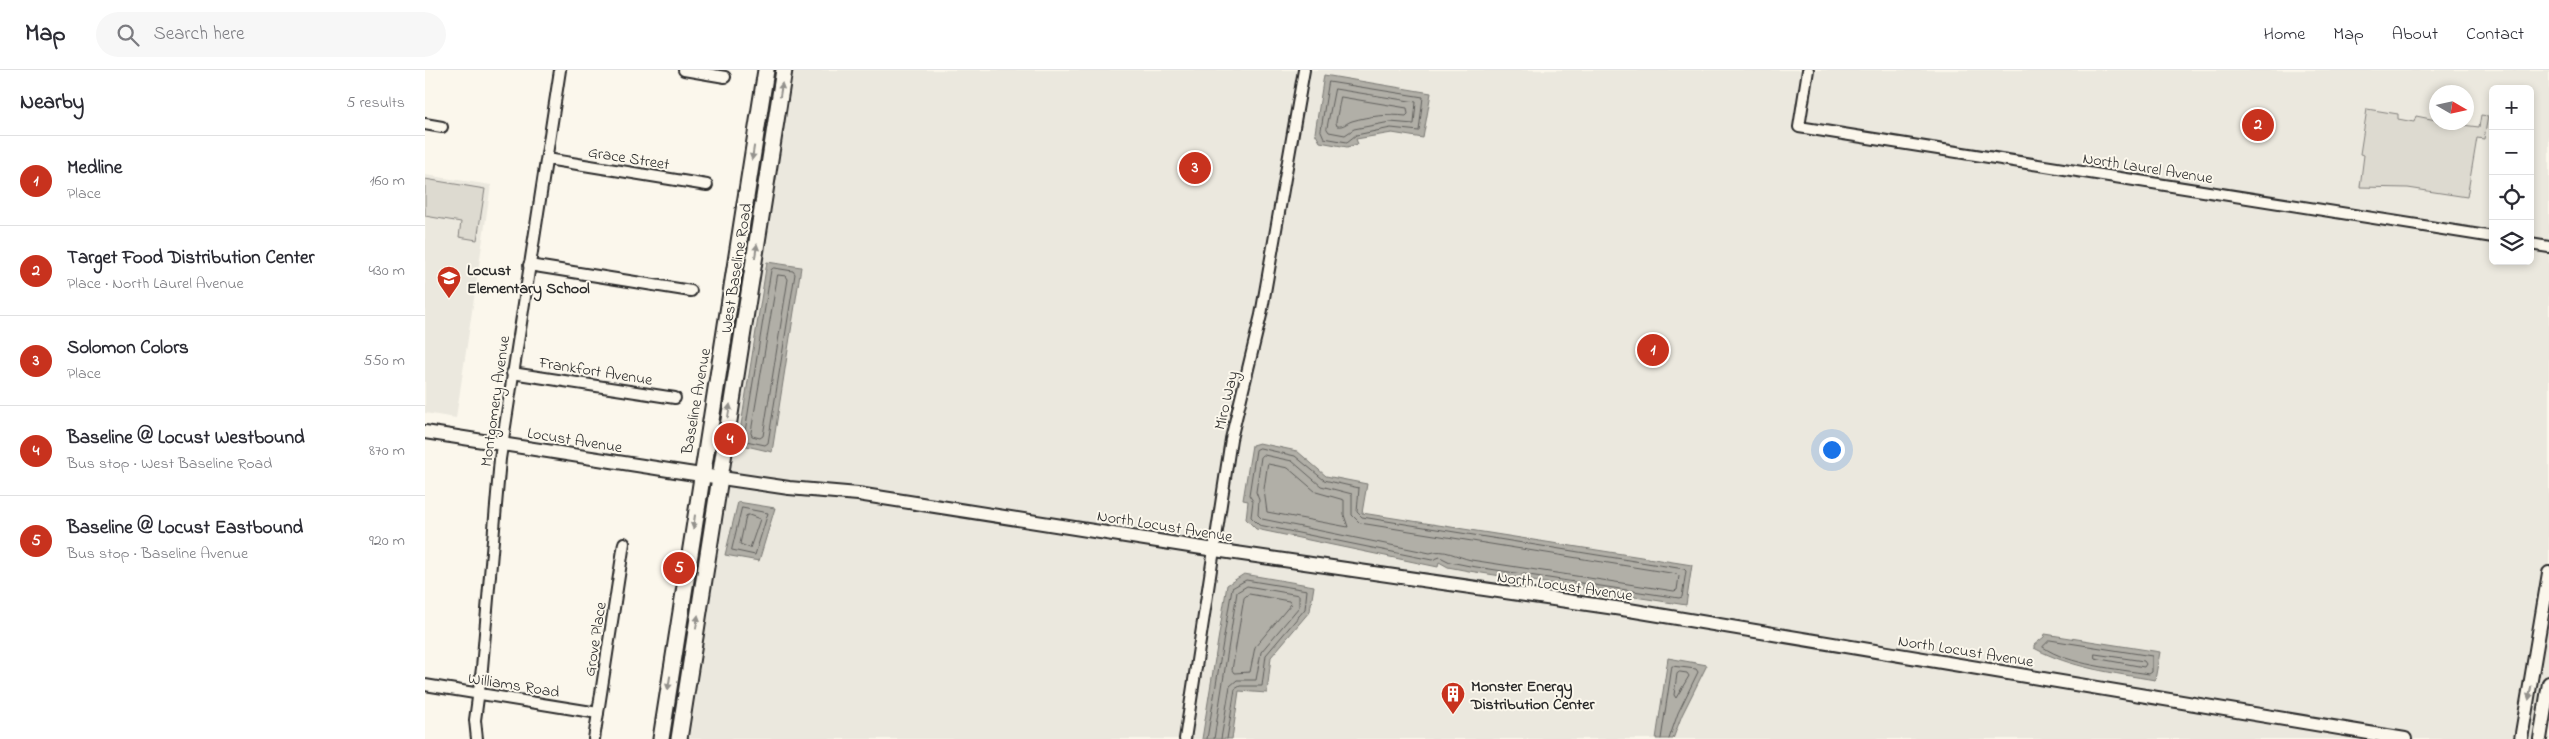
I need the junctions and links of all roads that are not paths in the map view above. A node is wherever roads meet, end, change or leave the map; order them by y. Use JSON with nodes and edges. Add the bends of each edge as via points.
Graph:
{"nodes":[{"id":1,"x":560,"y":70,"type":"edge"},
{"id":2,"x":684,"y":70,"type":"edge"},
{"id":3,"x":766,"y":70,"type":"edge"},
{"id":4,"x":784,"y":70,"type":"edge"},
{"id":5,"x":1304,"y":70,"type":"edge"},
{"id":6,"x":1808,"y":70,"type":"edge"},
{"id":7,"x":725,"y":77,"type":"dead end"},
{"id":8,"x":425,"y":124,"type":"edge"},
{"id":9,"x":442,"y":127,"type":"dead end"},
{"id":10,"x":547,"y":159,"type":"junction"},
{"id":11,"x":707,"y":185,"type":"dead end"},
{"id":12,"x":2489,"y":237,"type":"edge"},
{"id":13,"x":2534,"y":245,"type":"edge"},
{"id":14,"x":2549,"y":247,"type":"edge"},
{"id":15,"x":529,"y":265,"type":"junction"},
{"id":16,"x":691,"y":291,"type":"dead end"},
{"id":17,"x":512,"y":373,"type":"junction"},
{"id":18,"x":675,"y":398,"type":"dead end"},
{"id":19,"x":425,"y":432,"type":"edge"},
{"id":20,"x":503,"y":444,"type":"junction"},
{"id":21,"x":701,"y":474,"type":"junction"},
{"id":22,"x":719,"y":477,"type":"junction"},
{"id":23,"x":624,"y":542,"type":"dead end"},
{"id":24,"x":1215,"y":550,"type":"junction"},
{"id":25,"x":2549,"y":574,"type":"edge"},
{"id":26,"x":2549,"y":682,"type":"edge"},
{"id":27,"x":425,"y":686,"type":"edge"},
{"id":28,"x":478,"y":693,"type":"junction"},
{"id":29,"x":598,"y":713,"type":"junction"},
{"id":30,"x":477,"y":739,"type":"edge"},
{"id":31,"x":594,"y":739,"type":"edge"},
{"id":32,"x":661,"y":739,"type":"edge"},
{"id":33,"x":679,"y":739,"type":"edge"},
{"id":34,"x":1185,"y":739,"type":"edge"},
{"id":35,"x":2405,"y":739,"type":"edge"},
{"id":36,"x":2521,"y":739,"type":"edge"},
{"id":37,"x":2540,"y":739,"type":"edge"}],
"edges":[{"from":1,"to":10,"type":"street","name":"Montgomery Avenue"},
{"from":2,"to":7,"type":"street"},
{"from":3,"to":21,"type":"main road","name":"Baseline Avenue","one_way":true},
{"from":22,"to":4,"type":"main road","name":"West Baseline Road","one_way":true},
{"from":5,"to":24,"type":"street","name":"Miro Way","via":[[1261,315],[1231,439]]},
{"from":6,"to":12,"type":"street","name":"North Laurel Avenue","via":[[1799,127]]},
{"from":8,"to":9,"type":"street"},
{"from":10,"to":11,"type":"street","name":"Grace Street"},
{"from":10,"to":15,"type":"street","name":"Montgomery Avenue"},
{"from":13,"to":14,"type":"street"},
{"from":15,"to":16,"type":"street"},
{"from":15,"to":17,"type":"street","name":"Montgomery Avenue"},
{"from":17,"to":18,"type":"street","name":"Frankfort Avenue"},
{"from":17,"to":20,"type":"street","name":"Montgomery Avenue"},
{"from":19,"to":20,"type":"street","name":"Locust Avenue"},
{"from":20,"to":21,"type":"street","name":"Locust Avenue"},
{"from":20,"to":28,"type":"street","name":"Montgomery Avenue"},
{"from":21,"to":22,"type":"street","name":"Locust Avenue"},
{"from":21,"to":32,"type":"main road","name":"Baseline Avenue","one_way":true},
{"from":22,"to":24,"type":"street","name":"North Locust Avenue","via":[[893,499]]},
{"from":33,"to":22,"type":"main road","name":"West Baseline Road","one_way":true},
{"from":23,"to":29,"type":"street","name":"Grove Place"},
{"from":24,"to":34,"type":"street","name":"Miro Way"},
{"from":24,"to":35,"type":"street","name":"North Locust Avenue","via":[[1629,610]]},
{"from":25,"to":36,"type":"street","one_way":true},
{"from":26,"to":37,"type":"street"},
{"from":27,"to":28,"type":"street","name":"Williams Road"},
{"from":28,"to":29,"type":"street","name":"Williams Road"},
{"from":28,"to":30,"type":"street","name":"Montgomery Avenue"},
{"from":29,"to":31,"type":"street","name":"Grove Place"}]}
